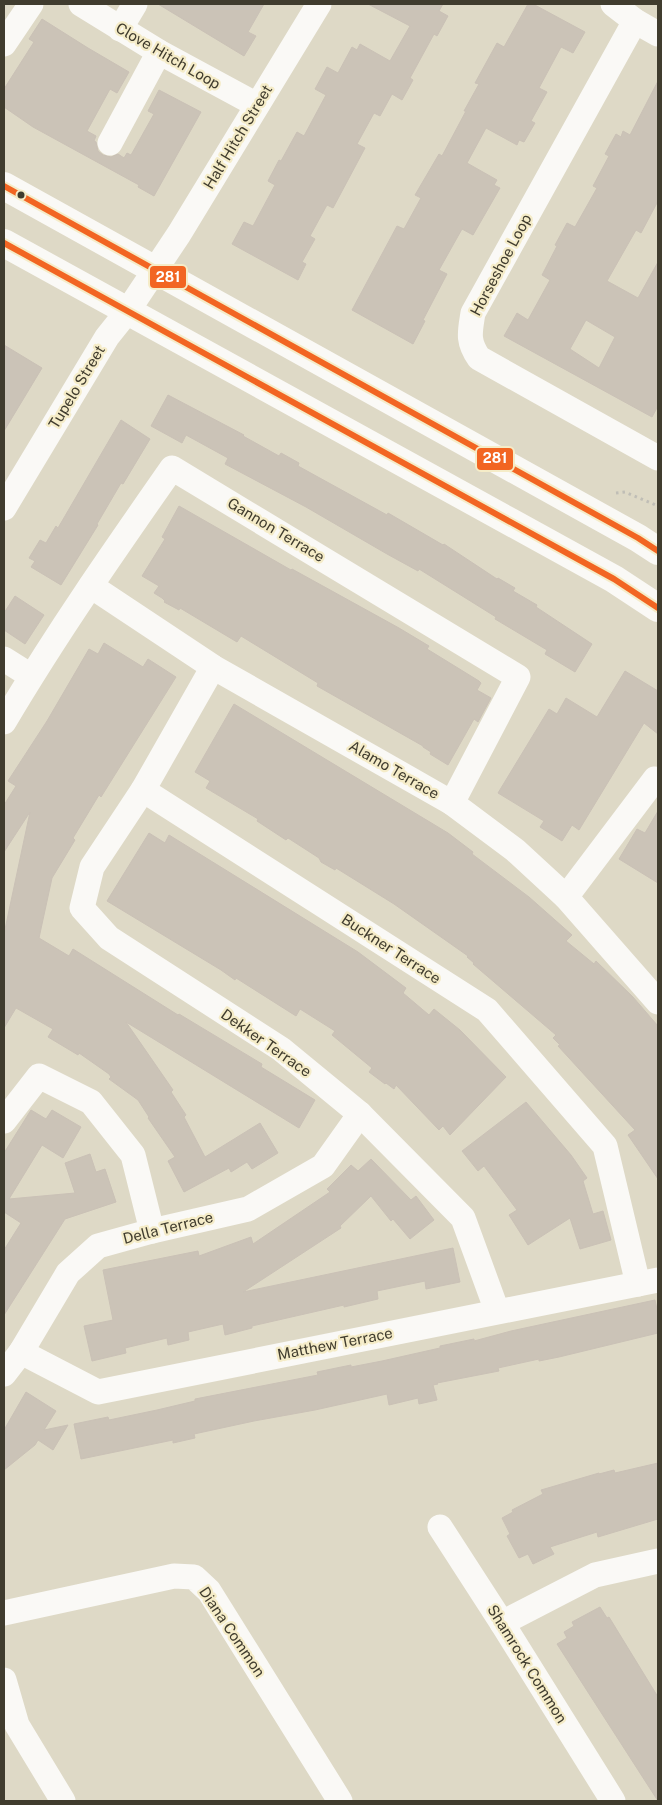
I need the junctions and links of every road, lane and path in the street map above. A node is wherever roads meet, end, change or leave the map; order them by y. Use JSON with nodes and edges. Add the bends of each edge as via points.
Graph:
{"nodes":[{"id":1,"x":31,"y":4,"type":"edge"},
{"id":2,"x":81,"y":4,"type":"edge"},
{"id":3,"x":135,"y":4,"type":"edge"},
{"id":4,"x":319,"y":4,"type":"edge"},
{"id":5,"x":614,"y":4,"type":"edge"},
{"id":6,"x":635,"y":21,"type":"junction"},
{"id":7,"x":120,"y":29,"type":"junction"},
{"id":8,"x":658,"y":34,"type":"edge"},
{"id":9,"x":4,"y":44,"type":"edge"},
{"id":10,"x":159,"y":52,"type":"junction"},
{"id":11,"x":257,"y":106,"type":"junction"},
{"id":12,"x":110,"y":143,"type":"dead end"},
{"id":13,"x":4,"y":186,"type":"edge"},
{"id":14,"x":4,"y":243,"type":"edge"},
{"id":15,"x":155,"y":270,"type":"junction"},
{"id":16,"x":127,"y":312,"type":"junction"},
{"id":17,"x":658,"y":458,"type":"edge"},
{"id":18,"x":616,"y":493,"type":"dead end"},
{"id":19,"x":658,"y":506,"type":"edge"},
{"id":20,"x":4,"y":508,"type":"edge"},
{"id":21,"x":658,"y":551,"type":"edge"},
{"id":22,"x":90,"y":586,"type":"junction"},
{"id":23,"x":658,"y":608,"type":"edge"},
{"id":24,"x":4,"y":659,"type":"edge"},
{"id":25,"x":213,"y":667,"type":"junction"},
{"id":26,"x":31,"y":676,"type":"junction"},
{"id":27,"x":4,"y":722,"type":"edge"},
{"id":28,"x":658,"y":782,"type":"edge"},
{"id":29,"x":143,"y":790,"type":"junction"},
{"id":30,"x":452,"y":803,"type":"junction"},
{"id":31,"x":566,"y":897,"type":"junction"},
{"id":32,"x":658,"y":1002,"type":"edge"},
{"id":33,"x":360,"y":1114,"type":"junction"},
{"id":34,"x":4,"y":1121,"type":"edge"},
{"id":35,"x":152,"y":1231,"type":"junction"},
{"id":36,"x":648,"y":1282,"type":"edge"},
{"id":37,"x":497,"y":1311,"type":"junction"},
{"id":38,"x":21,"y":1352,"type":"junction"},
{"id":39,"x":4,"y":1374,"type":"edge"},
{"id":40,"x":440,"y":1527,"type":"dead end"},
{"id":41,"x":658,"y":1561,"type":"edge"},
{"id":42,"x":4,"y":1612,"type":"edge"},
{"id":43,"x":502,"y":1623,"type":"junction"},
{"id":44,"x":4,"y":1680,"type":"edge"},
{"id":45,"x":63,"y":1801,"type":"edge"},
{"id":46,"x":340,"y":1801,"type":"edge"},
{"id":47,"x":613,"y":1801,"type":"edge"}],
"edges":[{"from":1,"to":9,"type":"street"},
{"from":2,"to":7,"type":"street","name":"Clove Hitch Loop"},
{"from":3,"to":7,"type":"street"},
{"from":4,"to":11,"type":"street","name":"Half Hitch Street"},
{"from":5,"to":6,"type":"street"},
{"from":6,"to":8,"type":"street"},
{"from":6,"to":17,"type":"street","name":"Horseshoe Loop","via":[[473,313],[470,331],[472,348],[479,358]]},
{"from":7,"to":10,"type":"street","name":"Clove Hitch Loop"},
{"from":10,"to":11,"type":"street","name":"Clove Hitch Loop"},
{"from":10,"to":12,"type":"street"},
{"from":11,"to":15,"type":"street","name":"Half Hitch Street"},
{"from":13,"to":15,"type":"main road"},
{"from":14,"to":16,"type":"main road"},
{"from":15,"to":16,"type":"street","name":"Tupelo Street"},
{"from":15,"to":21,"type":"main road"},
{"from":16,"to":20,"type":"street","name":"Tupelo Street","via":[[107,337]]},
{"from":16,"to":23,"type":"main road","via":[[614,579]]},
{"from":18,"to":19,"type":"path","via":[[625,492]]},
{"from":22,"to":25,"type":"street","name":"Alamo Terrace"},
{"from":22,"to":26,"type":"street","name":"Gannon Terrace"},
{"from":22,"to":30,"type":"street","name":"Gannon Terrace","via":[[172,468],[518,677]]},
{"from":24,"to":26,"type":"street"},
{"from":25,"to":29,"type":"street"},
{"from":25,"to":30,"type":"street","name":"Alamo Terrace"},
{"from":26,"to":27,"type":"street","name":"Gannon Terrace"},
{"from":28,"to":31,"type":"street","via":[[655,779]]},
{"from":29,"to":33,"type":"street","name":"Dekker Terrace","via":[[92,867],[82,908],[109,938],[280,1049]]},
{"from":29,"to":36,"type":"street","name":"Buckner Terrace","via":[[487,1010],[605,1146]]},
{"from":30,"to":31,"type":"street","name":"Alamo Terrace","via":[[514,850]]},
{"from":31,"to":32,"type":"street","name":"Alamo Terrace"},
{"from":33,"to":35,"type":"street","name":"Della Terrace","via":[[323,1166],[248,1209]]},
{"from":33,"to":37,"type":"street","name":"Dekker Terrace","via":[[464,1218]]},
{"from":34,"to":35,"type":"street","via":[[39,1076],[91,1102],[133,1156]]},
{"from":35,"to":38,"type":"street","name":"Della Terrace","via":[[98,1246],[68,1273]]},
{"from":36,"to":37,"type":"street","name":"Matthew Terrace"},
{"from":37,"to":38,"type":"street","name":"Matthew Terrace","via":[[98,1392]]},
{"from":38,"to":39,"type":"street","name":"Della Terrace"},
{"from":40,"to":43,"type":"street","name":"Shamrock Common"},
{"from":41,"to":43,"type":"street","via":[[595,1575]]},
{"from":42,"to":46,"type":"street","name":"Diana Common","via":[[174,1576],[194,1577],[209,1591]]},
{"from":43,"to":47,"type":"street","name":"Shamrock Common"},
{"from":44,"to":45,"type":"street","via":[[17,1725]]}]}
